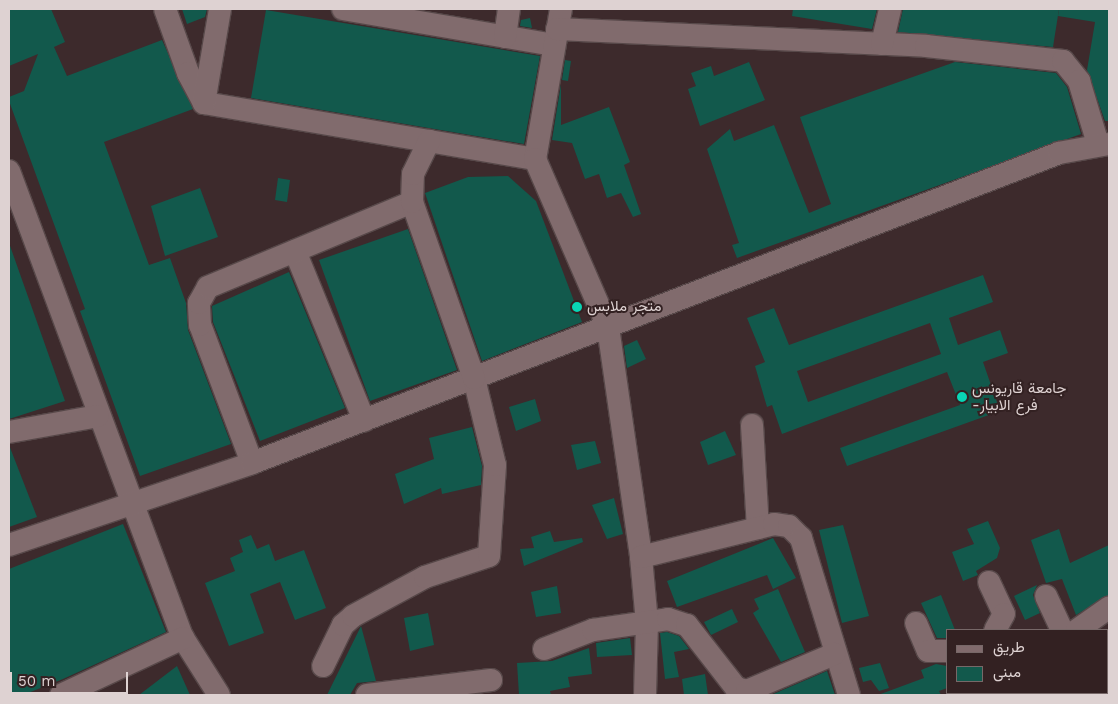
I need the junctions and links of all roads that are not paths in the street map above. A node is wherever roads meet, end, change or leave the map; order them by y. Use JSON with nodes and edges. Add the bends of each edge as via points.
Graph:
{"nodes":[{"id":1,"x":165,"y":9,"type":"edge"},
{"id":2,"x":220,"y":9,"type":"edge"},
{"id":3,"x":343,"y":9,"type":"edge"},
{"id":4,"x":509,"y":9,"type":"edge"},
{"id":5,"x":890,"y":9,"type":"edge"},
{"id":6,"x":558,"y":28,"type":"edge"},
{"id":7,"x":505,"y":37,"type":"junction"},
{"id":8,"x":176,"y":39,"type":"junction"},
{"id":9,"x":214,"y":42,"type":"junction"},
{"id":10,"x":882,"y":44,"type":"junction"},
{"id":11,"x":204,"y":103,"type":"junction"},
{"id":12,"x":429,"y":141,"type":"junction"},
{"id":13,"x":1103,"y":144,"type":"edge"},
{"id":14,"x":535,"y":159,"type":"junction"},
{"id":15,"x":9,"y":171,"type":"edge"},
{"id":16,"x":412,"y":202,"type":"junction"},
{"id":17,"x":295,"y":251,"type":"junction"},
{"id":18,"x":608,"y":327,"type":"junction"},
{"id":19,"x":474,"y":378,"type":"junction"},
{"id":20,"x":98,"y":416,"type":"junction"},
{"id":21,"x":364,"y":420,"type":"junction"},
{"id":22,"x":752,"y":425,"type":"dead end"},
{"id":23,"x":9,"y":432,"type":"edge"},
{"id":24,"x":252,"y":463,"type":"junction"},
{"id":25,"x":130,"y":503,"type":"junction"},
{"id":26,"x":758,"y":528,"type":"junction"},
{"id":27,"x":9,"y":545,"type":"edge"},
{"id":28,"x":641,"y":557,"type":"junction"},
{"id":29,"x":989,"y":582,"type":"dead end"},
{"id":30,"x":1046,"y":596,"type":"dead end"},
{"id":31,"x":1109,"y":608,"type":"edge"},
{"id":32,"x":647,"y":623,"type":"junction"},
{"id":33,"x":916,"y":623,"type":"dead end"},
{"id":34,"x":995,"y":629,"type":"edge"},
{"id":35,"x":1062,"y":629,"type":"edge"},
{"id":36,"x":1078,"y":629,"type":"edge"},
{"id":37,"x":184,"y":638,"type":"junction"},
{"id":38,"x":544,"y":650,"type":"dead end"},
{"id":39,"x":946,"y":651,"type":"edge"},
{"id":40,"x":834,"y":654,"type":"junction"},
{"id":41,"x":322,"y":666,"type":"dead end"},
{"id":42,"x":491,"y":680,"type":"dead end"},
{"id":43,"x":104,"y":687,"type":"edge"},
{"id":44,"x":62,"y":695,"type":"edge"},
{"id":45,"x":219,"y":695,"type":"edge"},
{"id":46,"x":367,"y":695,"type":"edge"},
{"id":47,"x":645,"y":695,"type":"edge"},
{"id":48,"x":849,"y":695,"type":"edge"}],
"edges":[{"from":1,"to":8,"type":"street"},
{"from":2,"to":9,"type":"street"},
{"from":3,"to":7,"type":"street"},
{"from":4,"to":7,"type":"street"},
{"from":5,"to":10,"type":"street"},
{"from":6,"to":7,"type":"street"},
{"from":6,"to":10,"type":"street"},
{"from":6,"to":14,"type":"street"},
{"from":8,"to":9,"type":"street"},
{"from":8,"to":11,"type":"street"},
{"from":9,"to":11,"type":"street"},
{"from":10,"to":13,"type":"street","via":[[1063,61],[1079,81]]},
{"from":11,"to":12,"type":"street"},
{"from":12,"to":14,"type":"street"},
{"from":12,"to":16,"type":"street","via":[[413,174]]},
{"from":13,"to":18,"type":"street","via":[[1059,153]]},
{"from":14,"to":18,"type":"street"},
{"from":15,"to":20,"type":"street"},
{"from":16,"to":17,"type":"street"},
{"from":16,"to":19,"type":"street"},
{"from":17,"to":21,"type":"street"},
{"from":17,"to":24,"type":"street","via":[[208,288],[199,303],[200,325]]},
{"from":18,"to":19,"type":"street"},
{"from":18,"to":28,"type":"street"},
{"from":19,"to":21,"type":"street"},
{"from":19,"to":41,"type":"street","via":[[495,472],[489,556],[426,577],[353,616],[343,625]]},
{"from":20,"to":23,"type":"street"},
{"from":20,"to":25,"type":"street"},
{"from":21,"to":24,"type":"street"},
{"from":22,"to":26,"type":"street"},
{"from":24,"to":25,"type":"street"},
{"from":25,"to":27,"type":"street"},
{"from":25,"to":37,"type":"street"},
{"from":26,"to":28,"type":"street"},
{"from":26,"to":40,"type":"street","via":[[789,526],[801,538]]},
{"from":28,"to":32,"type":"street"},
{"from":29,"to":34,"type":"street","via":[[1004,614]]},
{"from":30,"to":35,"type":"street"},
{"from":31,"to":36,"type":"street"},
{"from":32,"to":38,"type":"street","via":[[593,630]]},
{"from":32,"to":40,"type":"street","via":[[668,619],[687,625],[736,688],[747,691]]},
{"from":32,"to":47,"type":"street"},
{"from":33,"to":39,"type":"street","via":[[928,652]]},
{"from":37,"to":43,"type":"street"},
{"from":37,"to":45,"type":"street"},
{"from":40,"to":48,"type":"street"},
{"from":42,"to":46,"type":"street"},
{"from":43,"to":44,"type":"street"}]}
